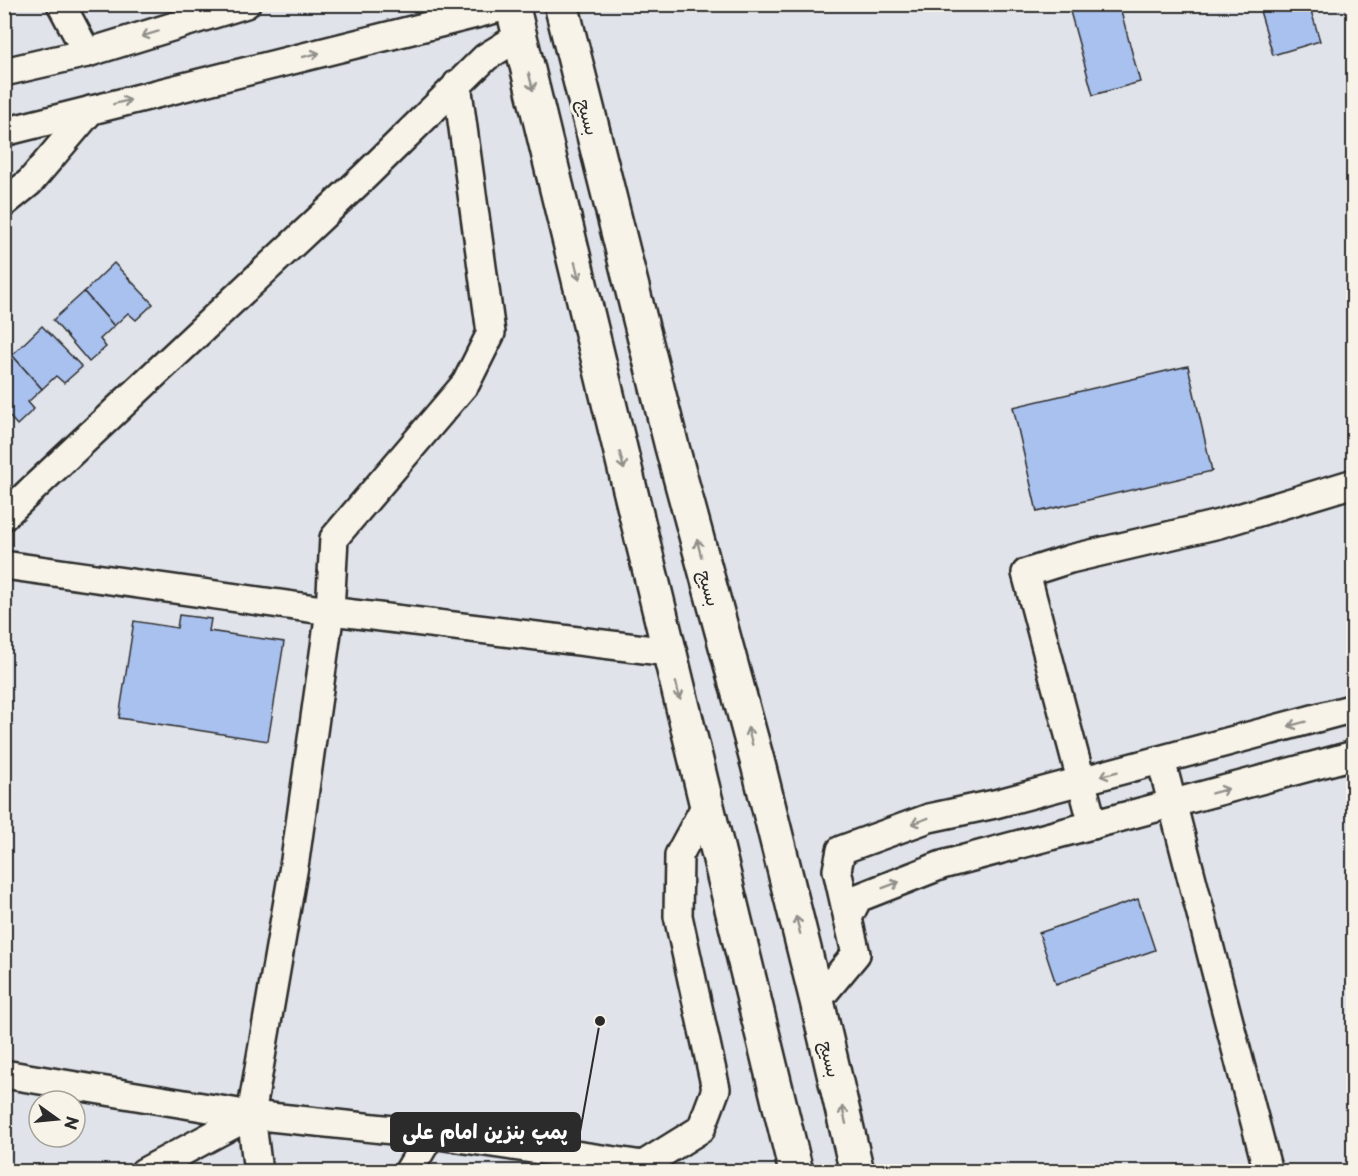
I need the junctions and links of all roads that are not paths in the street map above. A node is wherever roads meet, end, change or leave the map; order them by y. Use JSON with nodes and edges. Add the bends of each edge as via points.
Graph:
{"nodes":[{"id":1,"x":61,"y":4,"type":"edge"},
{"id":2,"x":246,"y":4,"type":"edge"},
{"id":3,"x":561,"y":4,"type":"edge"},
{"id":4,"x":188,"y":13,"type":"edge"},
{"id":5,"x":515,"y":15,"type":"edge"},
{"id":6,"x":87,"y":53,"type":"junction"},
{"id":7,"x":4,"y":72,"type":"edge"},
{"id":8,"x":457,"y":84,"type":"junction"},
{"id":9,"x":91,"y":110,"type":"junction"},
{"id":10,"x":4,"y":132,"type":"edge"},
{"id":11,"x":4,"y":203,"type":"edge"},
{"id":12,"x":1353,"y":483,"type":"edge"},
{"id":13,"x":4,"y":516,"type":"edge"},
{"id":14,"x":4,"y":565,"type":"edge"},
{"id":15,"x":330,"y":611,"type":"junction"},
{"id":16,"x":669,"y":652,"type":"junction"},
{"id":17,"x":1353,"y":708,"type":"edge"},
{"id":18,"x":1353,"y":754,"type":"edge"},
{"id":19,"x":1161,"y":760,"type":"junction"},
{"id":20,"x":1081,"y":781,"type":"junction"},
{"id":21,"x":1172,"y":804,"type":"junction"},
{"id":22,"x":706,"y":805,"type":"junction"},
{"id":23,"x":1093,"y":825,"type":"junction"},
{"id":24,"x":848,"y":918,"type":"junction"},
{"id":25,"x":817,"y":1000,"type":"junction"},
{"id":26,"x":4,"y":1074,"type":"edge"},
{"id":27,"x":251,"y":1115,"type":"junction"},
{"id":28,"x":431,"y":1134,"type":"junction"},
{"id":29,"x":651,"y":1168,"type":"edge"},
{"id":30,"x":144,"y":1172,"type":"edge"},
{"id":31,"x":258,"y":1172,"type":"edge"},
{"id":32,"x":408,"y":1172,"type":"edge"},
{"id":33,"x":796,"y":1172,"type":"edge"},
{"id":34,"x":857,"y":1172,"type":"edge"},
{"id":35,"x":1268,"y":1172,"type":"edge"}],
"edges":[{"from":1,"to":6,"type":"street"},
{"from":2,"to":4,"type":"street"},
{"from":25,"to":3,"type":"main road","name":"بسیج","one_way":true},
{"from":4,"to":6,"type":"street","one_way":true},
{"from":5,"to":8,"type":"street","via":[[486,57]]},
{"from":9,"to":5,"type":"street","one_way":true},
{"from":5,"to":16,"type":"main road","one_way":true},
{"from":6,"to":7,"type":"street"},
{"from":8,"to":13,"type":"street","via":[[365,176]]},
{"from":8,"to":15,"type":"street","via":[[491,333],[466,383],[334,538]]},
{"from":9,"to":10,"type":"street"},
{"from":9,"to":11,"type":"street","via":[[30,182]]},
{"from":12,"to":20,"type":"street","via":[[1218,524],[1026,573]]},
{"from":14,"to":15,"type":"street"},
{"from":15,"to":16,"type":"street"},
{"from":15,"to":27,"type":"street","via":[[295,860]]},
{"from":16,"to":22,"type":"main road","one_way":true},
{"from":17,"to":19,"type":"street","one_way":true},
{"from":21,"to":18,"type":"street","one_way":true},
{"from":19,"to":20,"type":"street","one_way":true},
{"from":19,"to":21,"type":"street"},
{"from":20,"to":23,"type":"street"},
{"from":20,"to":24,"type":"street","one_way":true,"via":[[929,818],[841,850],[837,870]]},
{"from":21,"to":23,"type":"street"},
{"from":21,"to":35,"type":"street"},
{"from":22,"to":29,"type":"street","via":[[680,855],[678,916],[716,1089],[701,1129]]},
{"from":22,"to":33,"type":"main road"},
{"from":24,"to":23,"type":"street","one_way":true,"via":[[858,898],[932,869]]},
{"from":24,"to":25,"type":"street","via":[[856,954]]},
{"from":34,"to":25,"type":"main road","name":"بسیج","one_way":true},
{"from":26,"to":27,"type":"street"},
{"from":27,"to":28,"type":"street"},
{"from":27,"to":30,"type":"street"},
{"from":27,"to":31,"type":"street"},
{"from":28,"to":29,"type":"street"},
{"from":28,"to":32,"type":"street"}]}
